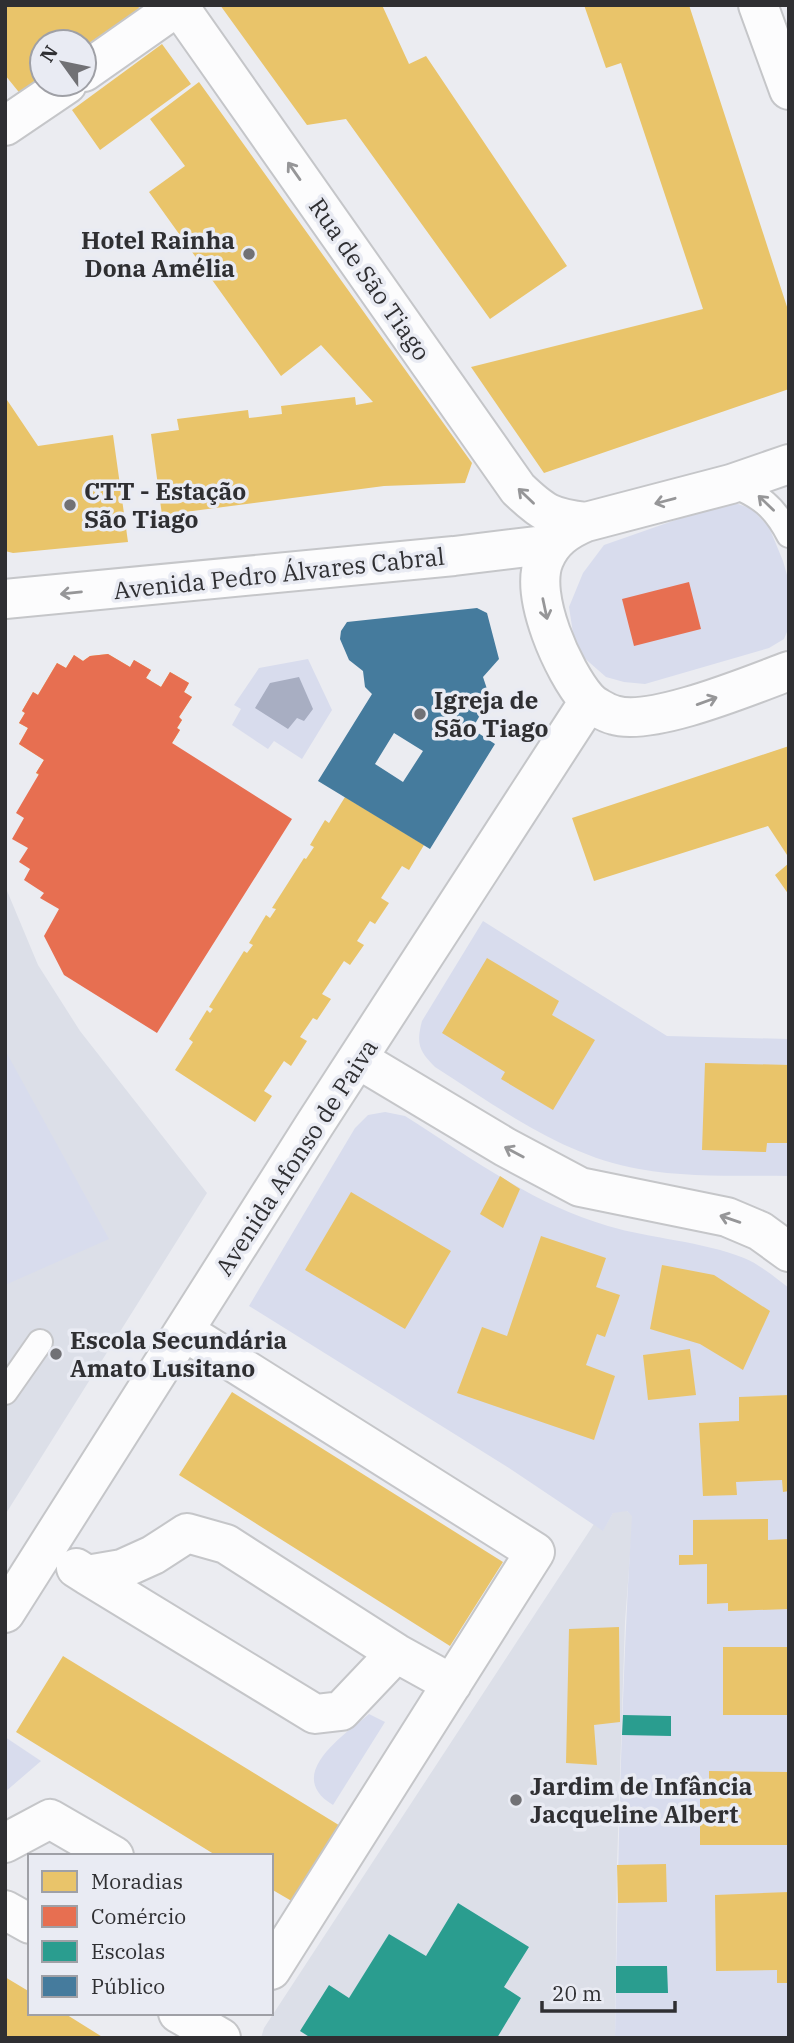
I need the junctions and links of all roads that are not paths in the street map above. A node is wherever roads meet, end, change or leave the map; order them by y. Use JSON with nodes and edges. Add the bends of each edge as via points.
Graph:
{"nodes":[{"id":1,"x":758,"y":5,"type":"edge"},
{"id":2,"x":178,"y":6,"type":"edge"},
{"id":3,"x":98,"y":62,"type":"edge"},
{"id":4,"x":789,"y":90,"type":"edge"},
{"id":5,"x":46,"y":98,"type":"edge"},
{"id":6,"x":5,"y":126,"type":"edge"},
{"id":7,"x":789,"y":464,"type":"edge"},
{"id":8,"x":731,"y":484,"type":"junction"},
{"id":9,"x":586,"y":522,"type":"junction"},
{"id":10,"x":789,"y":535,"type":"edge"},
{"id":11,"x":553,"y":544,"type":"junction"},
{"id":12,"x":5,"y":599,"type":"edge"},
{"id":13,"x":789,"y":671,"type":"edge"},
{"id":14,"x":589,"y":701,"type":"junction"},
{"id":15,"x":358,"y":1059,"type":"junction"},
{"id":16,"x":789,"y":1251,"type":"edge"},
{"id":17,"x":184,"y":1331,"type":"junction"},
{"id":18,"x":40,"y":1342,"type":"dead end"},
{"id":19,"x":5,"y":1392,"type":"edge"},
{"id":20,"x":47,"y":1548,"type":"junction"},
{"id":21,"x":87,"y":1575,"type":"junction"},
{"id":22,"x":5,"y":1613,"type":"edge"},
{"id":23,"x":396,"y":1653,"type":"junction"},
{"id":24,"x":452,"y":1685,"type":"junction"},
{"id":25,"x":5,"y":1843,"type":"edge"},
{"id":26,"x":111,"y":1854,"type":"edge"},
{"id":27,"x":5,"y":1910,"type":"edge"},
{"id":28,"x":28,"y":1923,"type":"edge"},
{"id":29,"x":273,"y":1967,"type":"edge"},
{"id":30,"x":181,"y":2015,"type":"edge"},
{"id":31,"x":243,"y":2015,"type":"edge"},
{"id":32,"x":221,"y":2038,"type":"edge"},
{"id":33,"x":228,"y":2038,"type":"edge"}],
"edges":[{"from":1,"to":4,"type":"street"},
{"from":2,"to":3,"type":"street"},
{"from":9,"to":2,"type":"street","name":"Rua de São Tiago","one_way":true,"via":[[541,511],[518,489]]},
{"from":5,"to":6,"type":"street"},
{"from":7,"to":8,"type":"street"},
{"from":8,"to":9,"type":"street","one_way":true},
{"from":10,"to":8,"type":"lane","one_way":true,"via":[[779,516],[757,494]]},
{"from":9,"to":11,"type":"street"},
{"from":11,"to":12,"type":"street","name":"Avenida Pedro Álvares Cabral","one_way":true},
{"from":11,"to":14,"type":"street","one_way":true,"via":[[540,580],[546,614],[560,656]]},
{"from":14,"to":13,"type":"street","one_way":true,"via":[[615,716],[650,715],[695,705]]},
{"from":14,"to":15,"type":"street","name":"Avenida Afonso de Paiva"},
{"from":16,"to":15,"type":"street","one_way":true,"via":[[760,1231],[727,1217],[580,1187]]},
{"from":15,"to":17,"type":"street","name":"Avenida Afonso de Paiva"},
{"from":17,"to":20,"type":"street","name":"Avenida Afonso de Paiva"},
{"from":17,"to":24,"type":"street","via":[[535,1552]]},
{"from":18,"to":19,"type":"lane"},
{"from":20,"to":21,"type":"street"},
{"from":20,"to":22,"type":"street","name":"Avenida Afonso de Paiva"},
{"from":21,"to":23,"type":"street","via":[[122,1569],[187,1533],[226,1544]]},
{"from":21,"to":23,"type":"street","via":[[316,1714],[341,1711]]},
{"from":23,"to":24,"type":"street"},
{"from":24,"to":29,"type":"street"},
{"from":25,"to":26,"type":"street","via":[[50,1819]]},
{"from":27,"to":28,"type":"street"},
{"from":30,"to":32,"type":"street"},
{"from":31,"to":33,"type":"street"}]}
